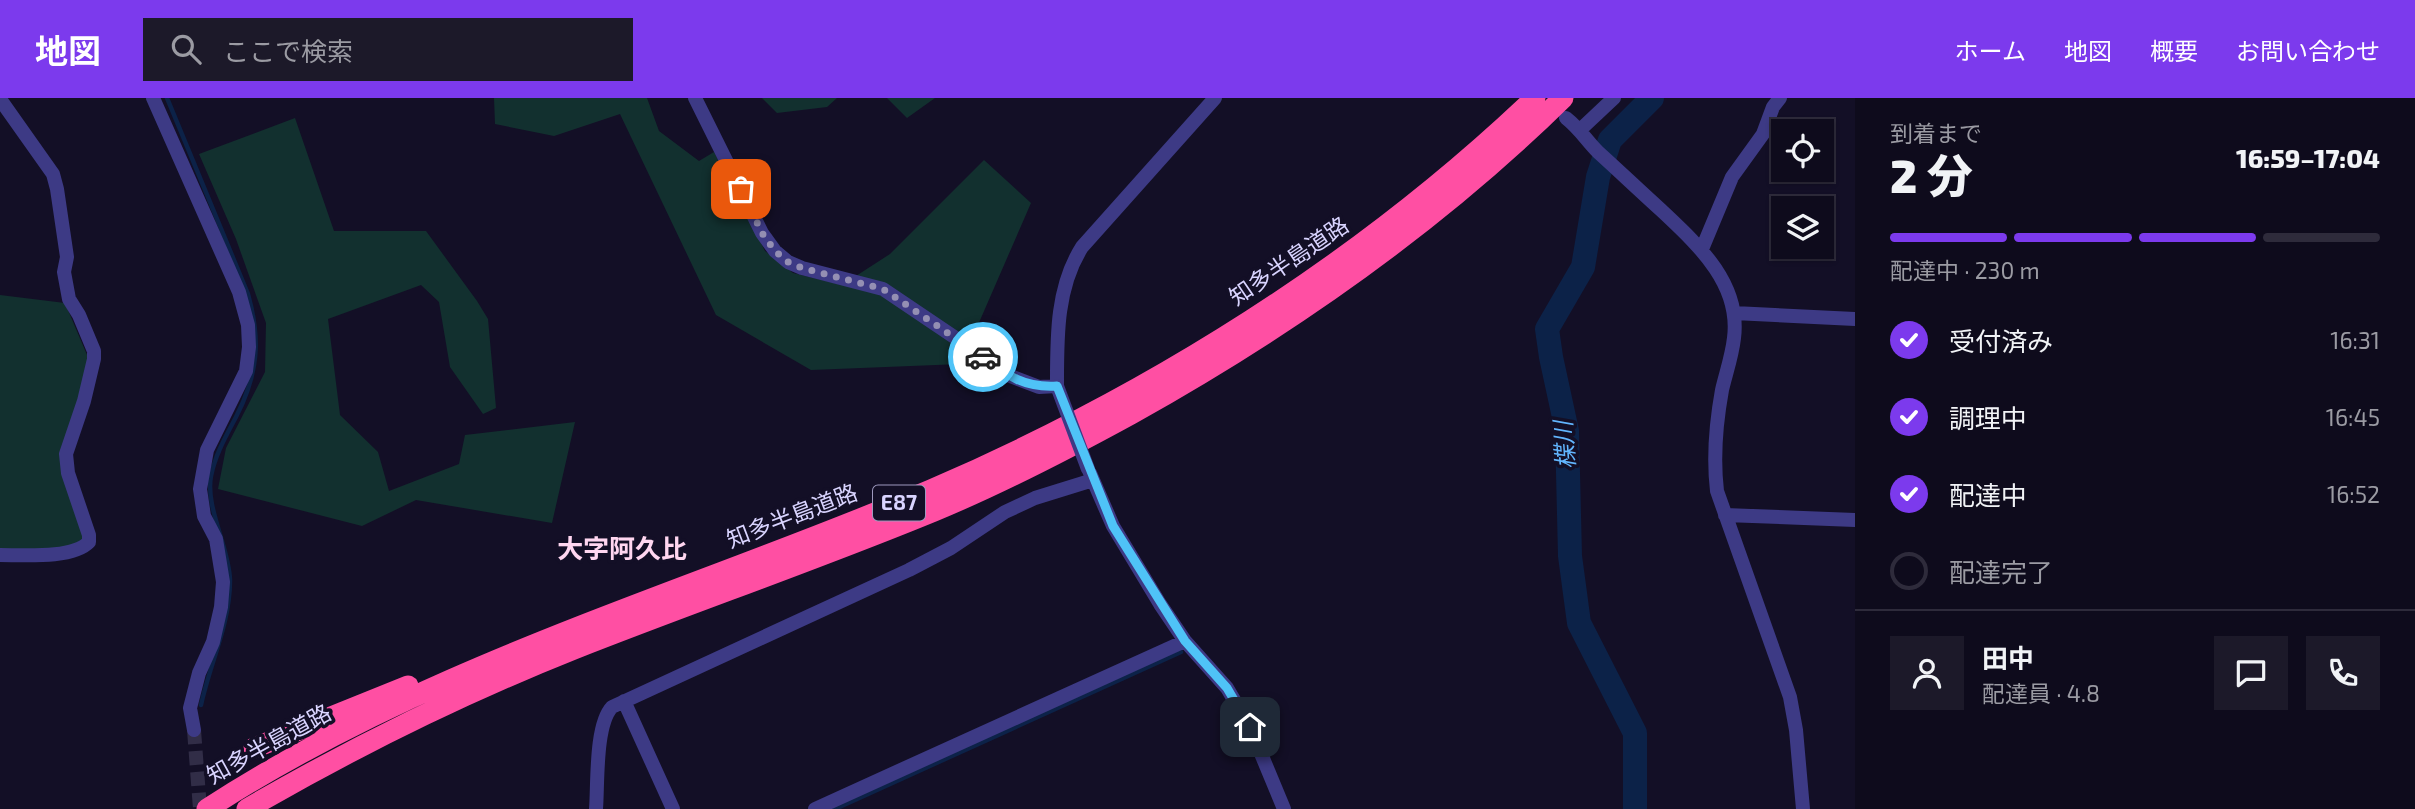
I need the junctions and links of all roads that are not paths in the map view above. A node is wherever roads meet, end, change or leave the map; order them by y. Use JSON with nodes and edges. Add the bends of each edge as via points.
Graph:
{"nodes":[{"id":1,"x":153,"y":98,"type":"edge"},
{"id":2,"x":695,"y":98,"type":"edge"},
{"id":3,"x":1215,"y":98,"type":"edge"},
{"id":4,"x":1535,"y":98,"type":"edge"},
{"id":5,"x":1614,"y":98,"type":"edge"},
{"id":6,"x":1780,"y":98,"type":"edge"},
{"id":7,"x":0,"y":99,"type":"edge"},
{"id":8,"x":1564,"y":108,"type":"edge"},
{"id":9,"x":1581,"y":129,"type":"junction"},
{"id":10,"x":1702,"y":249,"type":"junction"},
{"id":11,"x":1734,"y":313,"type":"junction"},
{"id":12,"x":1855,"y":318,"type":"edge"},
{"id":13,"x":1057,"y":386,"type":"junction"},
{"id":14,"x":1091,"y":474,"type":"junction"},
{"id":15,"x":1725,"y":515,"type":"junction"},
{"id":16,"x":1855,"y":520,"type":"edge"},
{"id":17,"x":0,"y":555,"type":"edge"},
{"id":18,"x":550,"y":638,"type":"junction"},
{"id":19,"x":1185,"y":641,"type":"junction"},
{"id":20,"x":624,"y":701,"type":"junction"},
{"id":21,"x":194,"y":730,"type":"tunnel mouth"},
{"id":22,"x":254,"y":748,"type":"dead end"},
{"id":23,"x":207,"y":809,"type":"edge"},
{"id":24,"x":247,"y":809,"type":"edge"},
{"id":25,"x":596,"y":809,"type":"edge"},
{"id":26,"x":673,"y":809,"type":"edge"},
{"id":27,"x":814,"y":809,"type":"edge"},
{"id":28,"x":1284,"y":809,"type":"edge"},
{"id":29,"x":1803,"y":809,"type":"edge"}],
"edges":[{"from":1,"to":21,"type":"street","via":[[239,292],[248,326],[246,371],[207,450],[200,489],[204,516],[216,539],[223,582],[213,642],[190,708]]},
{"from":2,"to":13,"type":"street","via":[[762,233],[788,262],[883,289],[1005,374],[1039,387]]},
{"from":3,"to":13,"type":"street","via":[[1072,263],[1062,298]]},
{"from":4,"to":18,"type":"highway","name":"知多半島道路","number":"E87","via":[[1357,247],[1211,345],[1126,394],[930,490]]},
{"from":5,"to":9,"type":"street"},
{"from":6,"to":10,"type":"street","via":[[1763,134],[1732,177]]},
{"from":7,"to":17,"type":"street","via":[[52,174],[67,257],[64,272],[69,299],[94,359],[66,454],[89,542],[81,548],[44,555]]},
{"from":8,"to":9,"type":"street"},
{"from":8,"to":24,"type":"highway","name":"知多半島道路","number":"E87","via":[[1260,339],[1065,450],[936,510],[483,689]]},
{"from":9,"to":10,"type":"street","via":[[1596,150]]},
{"from":10,"to":11,"type":"street","via":[[1720,275]]},
{"from":11,"to":12,"type":"street"},
{"from":11,"to":15,"type":"street","via":[[1735,338],[1722,392],[1714,466]]},
{"from":13,"to":14,"type":"street","bridge":true},
{"from":14,"to":19,"type":"street","via":[[1113,526]]},
{"from":14,"to":20,"type":"street","via":[[1005,512],[909,570]]},
{"from":15,"to":16,"type":"street"},
{"from":15,"to":29,"type":"street","via":[[1790,697]]},
{"from":18,"to":22,"type":"highway","via":[[528,638]]},
{"from":18,"to":23,"type":"highway","name":"知多半島道路","number":"E87","via":[[398,704],[303,752]]},
{"from":19,"to":27,"type":"street"},
{"from":19,"to":28,"type":"street","via":[[1227,688],[1250,727]]},
{"from":20,"to":25,"type":"street","via":[[612,707],[603,721]]},
{"from":20,"to":26,"type":"street"}]}
